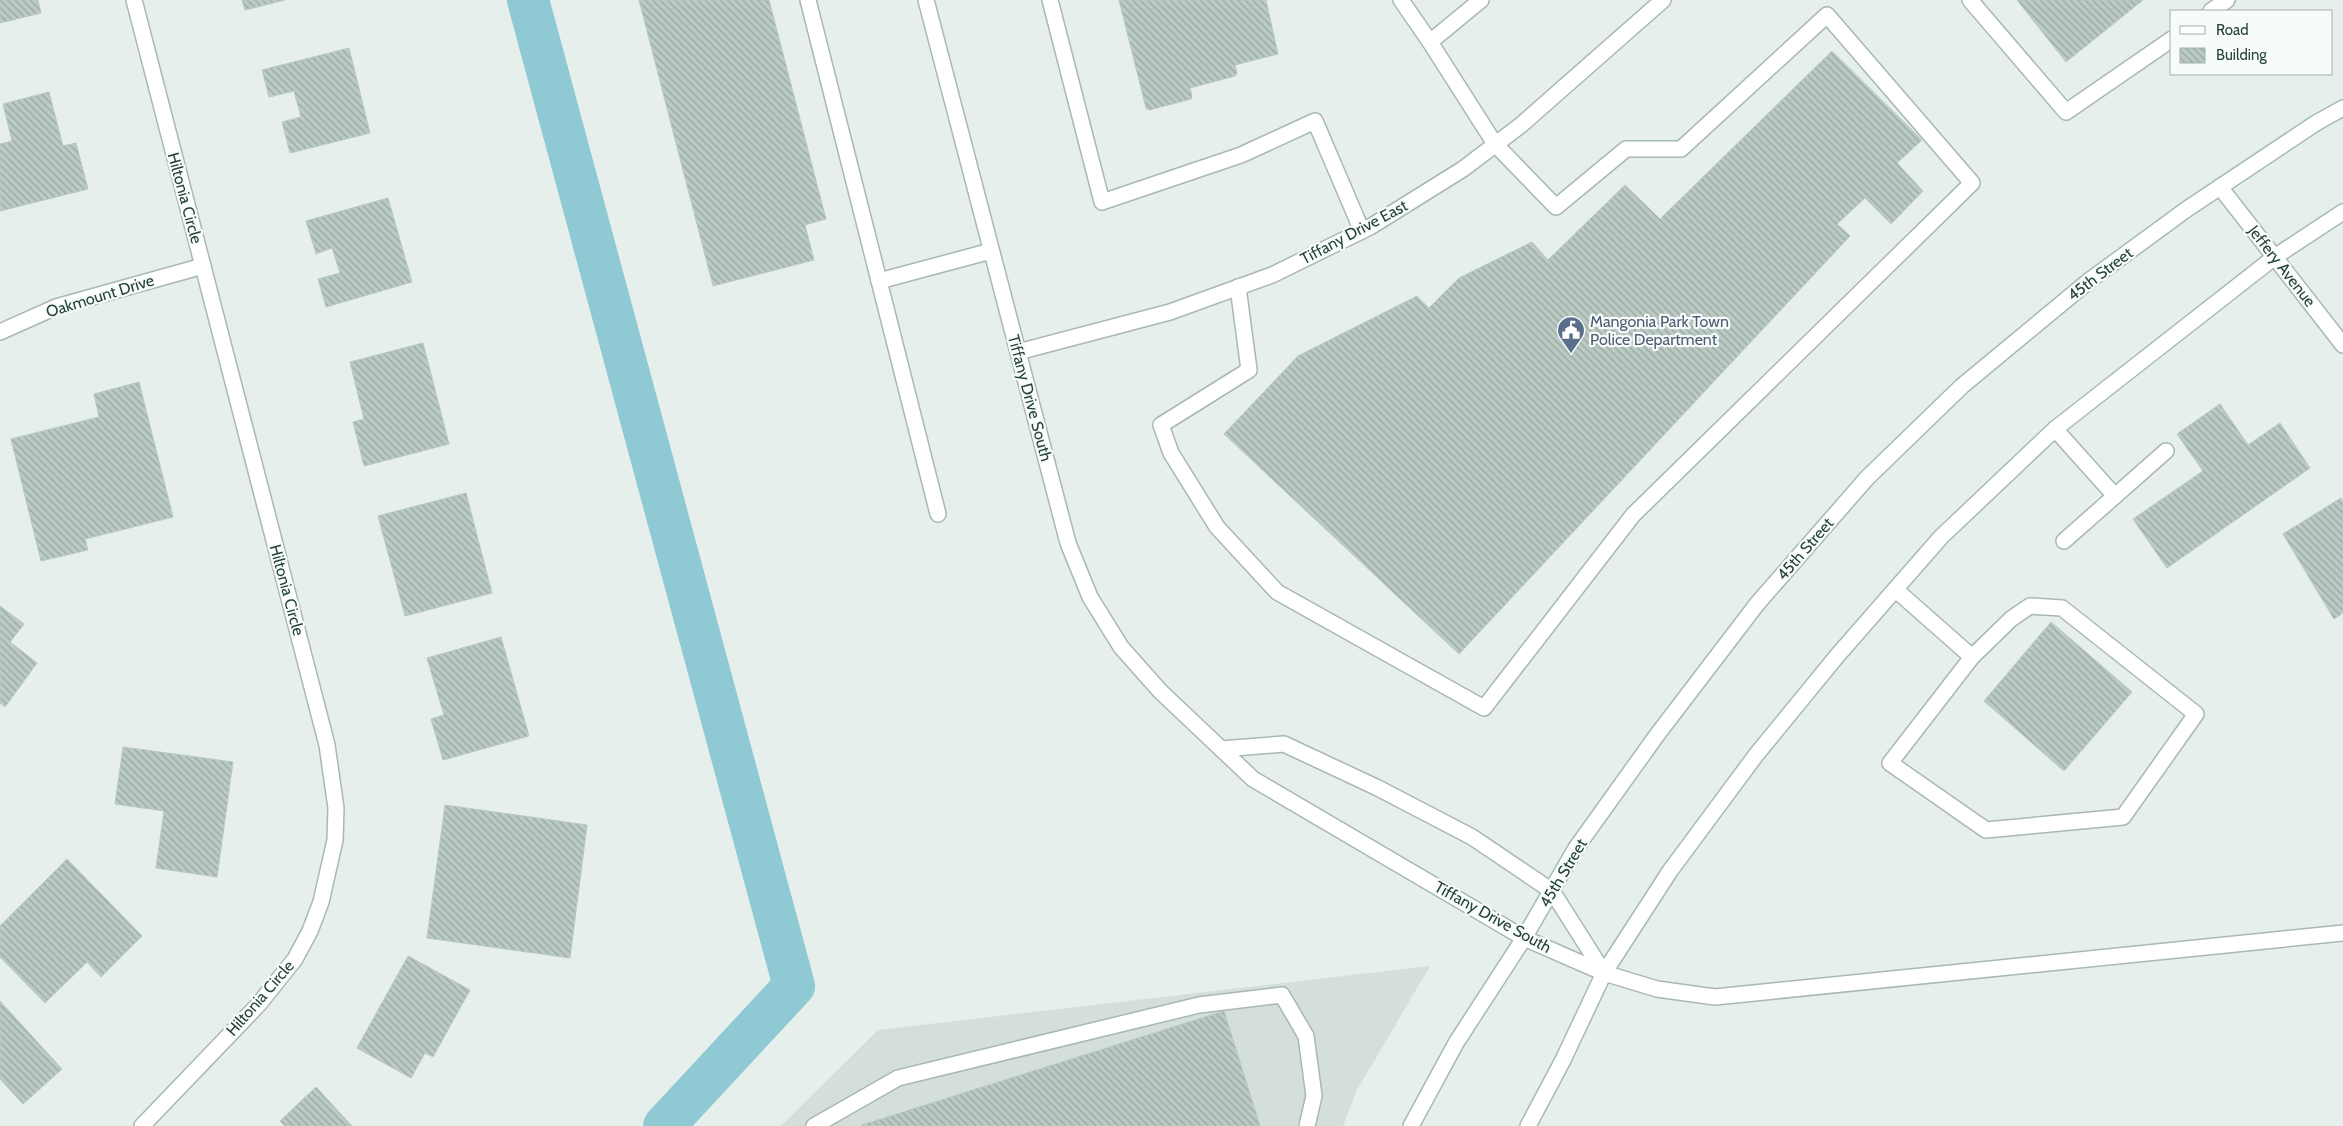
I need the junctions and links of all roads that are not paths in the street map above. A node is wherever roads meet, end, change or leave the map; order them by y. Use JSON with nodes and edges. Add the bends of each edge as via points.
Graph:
{"nodes":[{"id":1,"x":134,"y":0,"type":"edge"},
{"id":2,"x":808,"y":0,"type":"edge"},
{"id":3,"x":926,"y":0,"type":"edge"},
{"id":4,"x":1050,"y":0,"type":"edge"},
{"id":5,"x":1401,"y":0,"type":"edge"},
{"id":6,"x":1481,"y":0,"type":"edge"},
{"id":7,"x":1663,"y":0,"type":"edge"},
{"id":8,"x":1970,"y":0,"type":"edge"},
{"id":9,"x":2227,"y":0,"type":"edge"},
{"id":10,"x":2212,"y":10,"type":"edge"},
{"id":11,"x":2170,"y":40,"type":"edge"},
{"id":12,"x":1430,"y":42,"type":"junction"},
{"id":13,"x":2343,"y":108,"type":"edge"},
{"id":14,"x":1495,"y":144,"type":"junction"},
{"id":15,"x":2220,"y":187,"type":"junction"},
{"id":16,"x":2343,"y":212,"type":"edge"},
{"id":17,"x":1362,"y":231,"type":"junction"},
{"id":18,"x":991,"y":251,"type":"junction"},
{"id":19,"x":2276,"y":256,"type":"junction"},
{"id":20,"x":203,"y":266,"type":"junction"},
{"id":21,"x":879,"y":281,"type":"junction"},
{"id":22,"x":1238,"y":287,"type":"junction"},
{"id":23,"x":0,"y":332,"type":"edge"},
{"id":24,"x":2343,"y":345,"type":"edge"},
{"id":25,"x":1018,"y":352,"type":"junction"},
{"id":26,"x":2056,"y":429,"type":"junction"},
{"id":27,"x":2166,"y":451,"type":"dead end"},
{"id":28,"x":2115,"y":496,"type":"junction"},
{"id":29,"x":938,"y":514,"type":"dead end"},
{"id":30,"x":2064,"y":541,"type":"dead end"},
{"id":31,"x":1896,"y":590,"type":"junction"},
{"id":32,"x":1972,"y":657,"type":"junction"},
{"id":33,"x":1222,"y":749,"type":"junction"},
{"id":34,"x":1552,"y":891,"type":"junction"},
{"id":35,"x":2343,"y":933,"type":"edge"},
{"id":36,"x":1524,"y":938,"type":"junction"},
{"id":37,"x":1604,"y":973,"type":"junction"},
{"id":38,"x":142,"y":1126,"type":"edge"},
{"id":39,"x":814,"y":1126,"type":"edge"},
{"id":40,"x":1306,"y":1126,"type":"edge"},
{"id":41,"x":1411,"y":1126,"type":"edge"},
{"id":42,"x":1528,"y":1126,"type":"edge"}],
"edges":[{"from":1,"to":20,"type":"street","name":"Hiltonia Circle"},
{"from":2,"to":21,"type":"street"},
{"from":3,"to":18,"type":"street","name":"Tiffany Drive South"},
{"from":4,"to":17,"type":"street","via":[[1102,202],[1241,155],[1315,121]]},
{"from":5,"to":12,"type":"street"},
{"from":6,"to":12,"type":"street"},
{"from":7,"to":14,"type":"street","name":"Tiffany Drive East"},
{"from":8,"to":11,"type":"street","via":[[2066,112]]},
{"from":9,"to":10,"type":"street"},
{"from":12,"to":14,"type":"street"},
{"from":13,"to":15,"type":"street","name":"45th Street"},
{"from":14,"to":17,"type":"street","name":"Tiffany Drive East","via":[[1463,169]]},
{"from":14,"to":22,"type":"street","via":[[1556,207],[1626,149],[1681,149],[1827,15],[1972,183],[1634,515],[1484,708],[1277,592],[1217,527],[1171,453],[1161,425],[1249,370]]},
{"from":15,"to":19,"type":"street","name":"Jeffery Avenue"},
{"from":15,"to":34,"type":"street","name":"45th Street","via":[[2090,280],[1962,386],[1867,478],[1757,604],[1657,735],[1582,840]]},
{"from":16,"to":19,"type":"street"},
{"from":17,"to":22,"type":"street","name":"Tiffany Drive East","via":[[1272,275]]},
{"from":18,"to":21,"type":"street"},
{"from":18,"to":25,"type":"street","name":"Tiffany Drive South"},
{"from":19,"to":24,"type":"street","name":"Jeffery Avenue"},
{"from":19,"to":26,"type":"street"},
{"from":20,"to":23,"type":"street","name":"Oakmount Drive","via":[[56,307]]},
{"from":20,"to":38,"type":"street","name":"Hiltonia Circle","via":[[327,744],[336,808],[335,840],[321,902],[295,959],[259,1004]]},
{"from":21,"to":29,"type":"street"},
{"from":22,"to":25,"type":"street","name":"Tiffany Drive East","via":[[1170,312]]},
{"from":25,"to":33,"type":"street","name":"Tiffany Drive South","via":[[1068,543],[1090,597],[1121,647],[1140,670]]},
{"from":26,"to":28,"type":"street"},
{"from":26,"to":31,"type":"street","via":[[1941,537]]},
{"from":27,"to":28,"type":"street"},
{"from":28,"to":30,"type":"street"},
{"from":31,"to":32,"type":"street"},
{"from":31,"to":37,"type":"street","via":[[1756,755],[1670,871]]},
{"from":32,"to":32,"type":"street","via":[[1890,763],[1986,830],[2123,817],[2196,714],[2062,608],[2030,606],[2011,619]]},
{"from":33,"to":34,"type":"street","name":"Tiffany Drive South","via":[[1284,744],[1472,837]]},
{"from":33,"to":36,"type":"street","name":"Tiffany Drive South","via":[[1253,779]]},
{"from":34,"to":36,"type":"street","name":"45th Street"},
{"from":34,"to":37,"type":"street","name":"Tiffany Drive South"},
{"from":35,"to":37,"type":"street","via":[[1715,997],[1657,989]]},
{"from":36,"to":37,"type":"street","name":"Tiffany Drive South"},
{"from":36,"to":41,"type":"street","name":"45th Street","via":[[1456,1043]]},
{"from":37,"to":42,"type":"street"},
{"from":39,"to":40,"type":"street","via":[[898,1078],[1199,1004],[1282,995],[1306,1036],[1314,1096]]}]}
